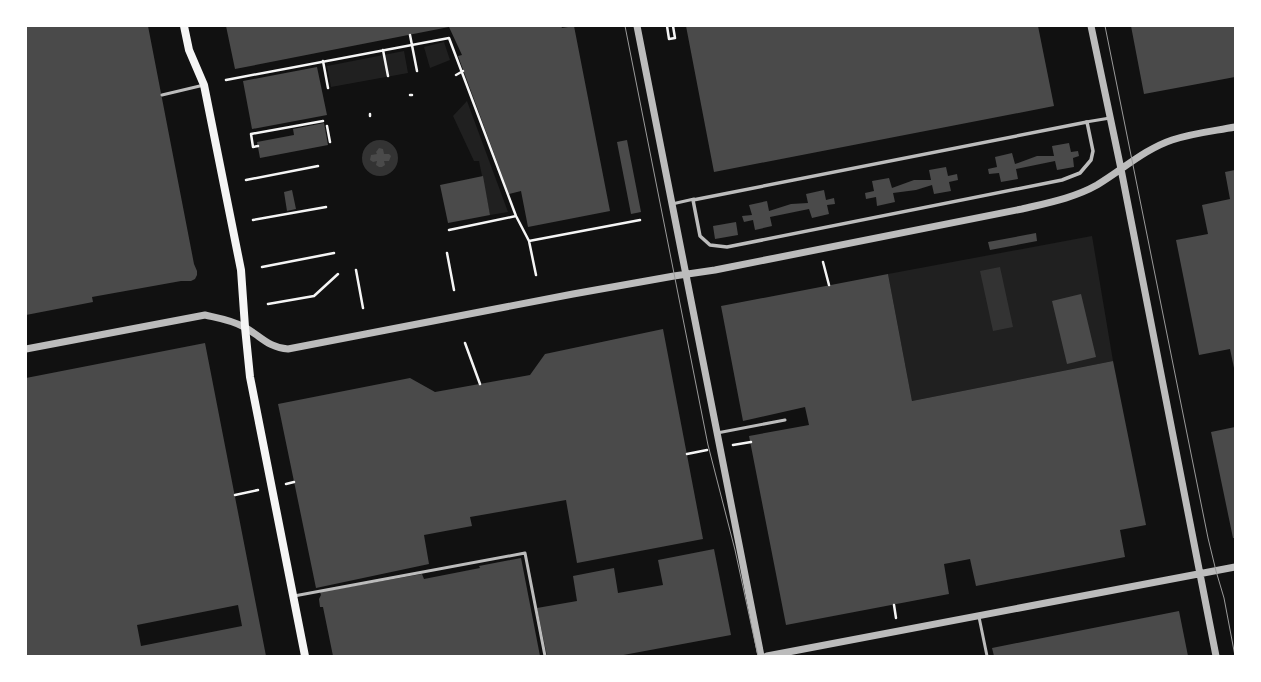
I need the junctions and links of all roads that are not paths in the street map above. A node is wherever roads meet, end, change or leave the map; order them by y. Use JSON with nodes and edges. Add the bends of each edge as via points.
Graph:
{"nodes":[{"id":1,"x":184,"y":26,"type":"edge"},
{"id":2,"x":637,"y":26,"type":"edge"},
{"id":3,"x":1091,"y":26,"type":"edge"},
{"id":4,"x":204,"y":85,"type":"junction"},
{"id":5,"x":162,"y":95,"type":"dead end"},
{"id":6,"x":1110,"y":118,"type":"junction"},
{"id":7,"x":1087,"y":122,"type":"junction"},
{"id":8,"x":1235,"y":127,"type":"edge"},
{"id":9,"x":1121,"y":169,"type":"junction"},
{"id":10,"x":693,"y":200,"type":"junction"},
{"id":11,"x":672,"y":204,"type":"junction"},
{"id":12,"x":686,"y":274,"type":"junction"},
{"id":13,"x":244,"y":327,"type":"junction"},
{"id":14,"x":26,"y":349,"type":"edge"},
{"id":15,"x":785,"y":420,"type":"dead end"},
{"id":16,"x":717,"y":433,"type":"junction"},
{"id":17,"x":1235,"y":567,"type":"edge"},
{"id":18,"x":1200,"y":574,"type":"junction"},
{"id":19,"x":294,"y":596,"type":"junction"},
{"id":20,"x":979,"y":616,"type":"junction"},
{"id":21,"x":305,"y":656,"type":"edge"},
{"id":22,"x":545,"y":656,"type":"edge"},
{"id":23,"x":761,"y":656,"type":"edge"},
{"id":24,"x":767,"y":656,"type":"edge"},
{"id":25,"x":987,"y":656,"type":"edge"},
{"id":26,"x":1216,"y":656,"type":"edge"}],
"edges":[{"from":1,"to":4,"type":"main road","via":[[189,50]]},
{"from":2,"to":11,"type":"street"},
{"from":3,"to":6,"type":"street"},
{"from":4,"to":5,"type":"lane"},
{"from":4,"to":13,"type":"main road","via":[[241,270]]},
{"from":6,"to":7,"type":"lane"},
{"from":6,"to":9,"type":"street"},
{"from":7,"to":10,"type":"lane"},
{"from":7,"to":10,"type":"street","via":[[1093,151],[1091,160],[1080,173],[1062,180],[742,244],[726,247],[710,244],[700,236]]},
{"from":8,"to":9,"type":"street","via":[[1172,140],[1150,150]]},
{"from":9,"to":12,"type":"street","via":[[1096,185],[1061,200],[1022,210]]},
{"from":9,"to":18,"type":"street"},
{"from":10,"to":11,"type":"lane"},
{"from":11,"to":12,"type":"street"},
{"from":12,"to":13,"type":"street","via":[[288,349],[270,344]]},
{"from":12,"to":16,"type":"street"},
{"from":13,"to":14,"type":"street","via":[[205,315]]},
{"from":13,"to":19,"type":"main road","via":[[250,377]]},
{"from":15,"to":16,"type":"lane"},
{"from":16,"to":23,"type":"street"},
{"from":17,"to":18,"type":"street"},
{"from":18,"to":20,"type":"street"},
{"from":18,"to":26,"type":"street"},
{"from":19,"to":21,"type":"main road"},
{"from":19,"to":22,"type":"lane","via":[[525,553]]},
{"from":20,"to":24,"type":"street"},
{"from":20,"to":25,"type":"lane"}]}
